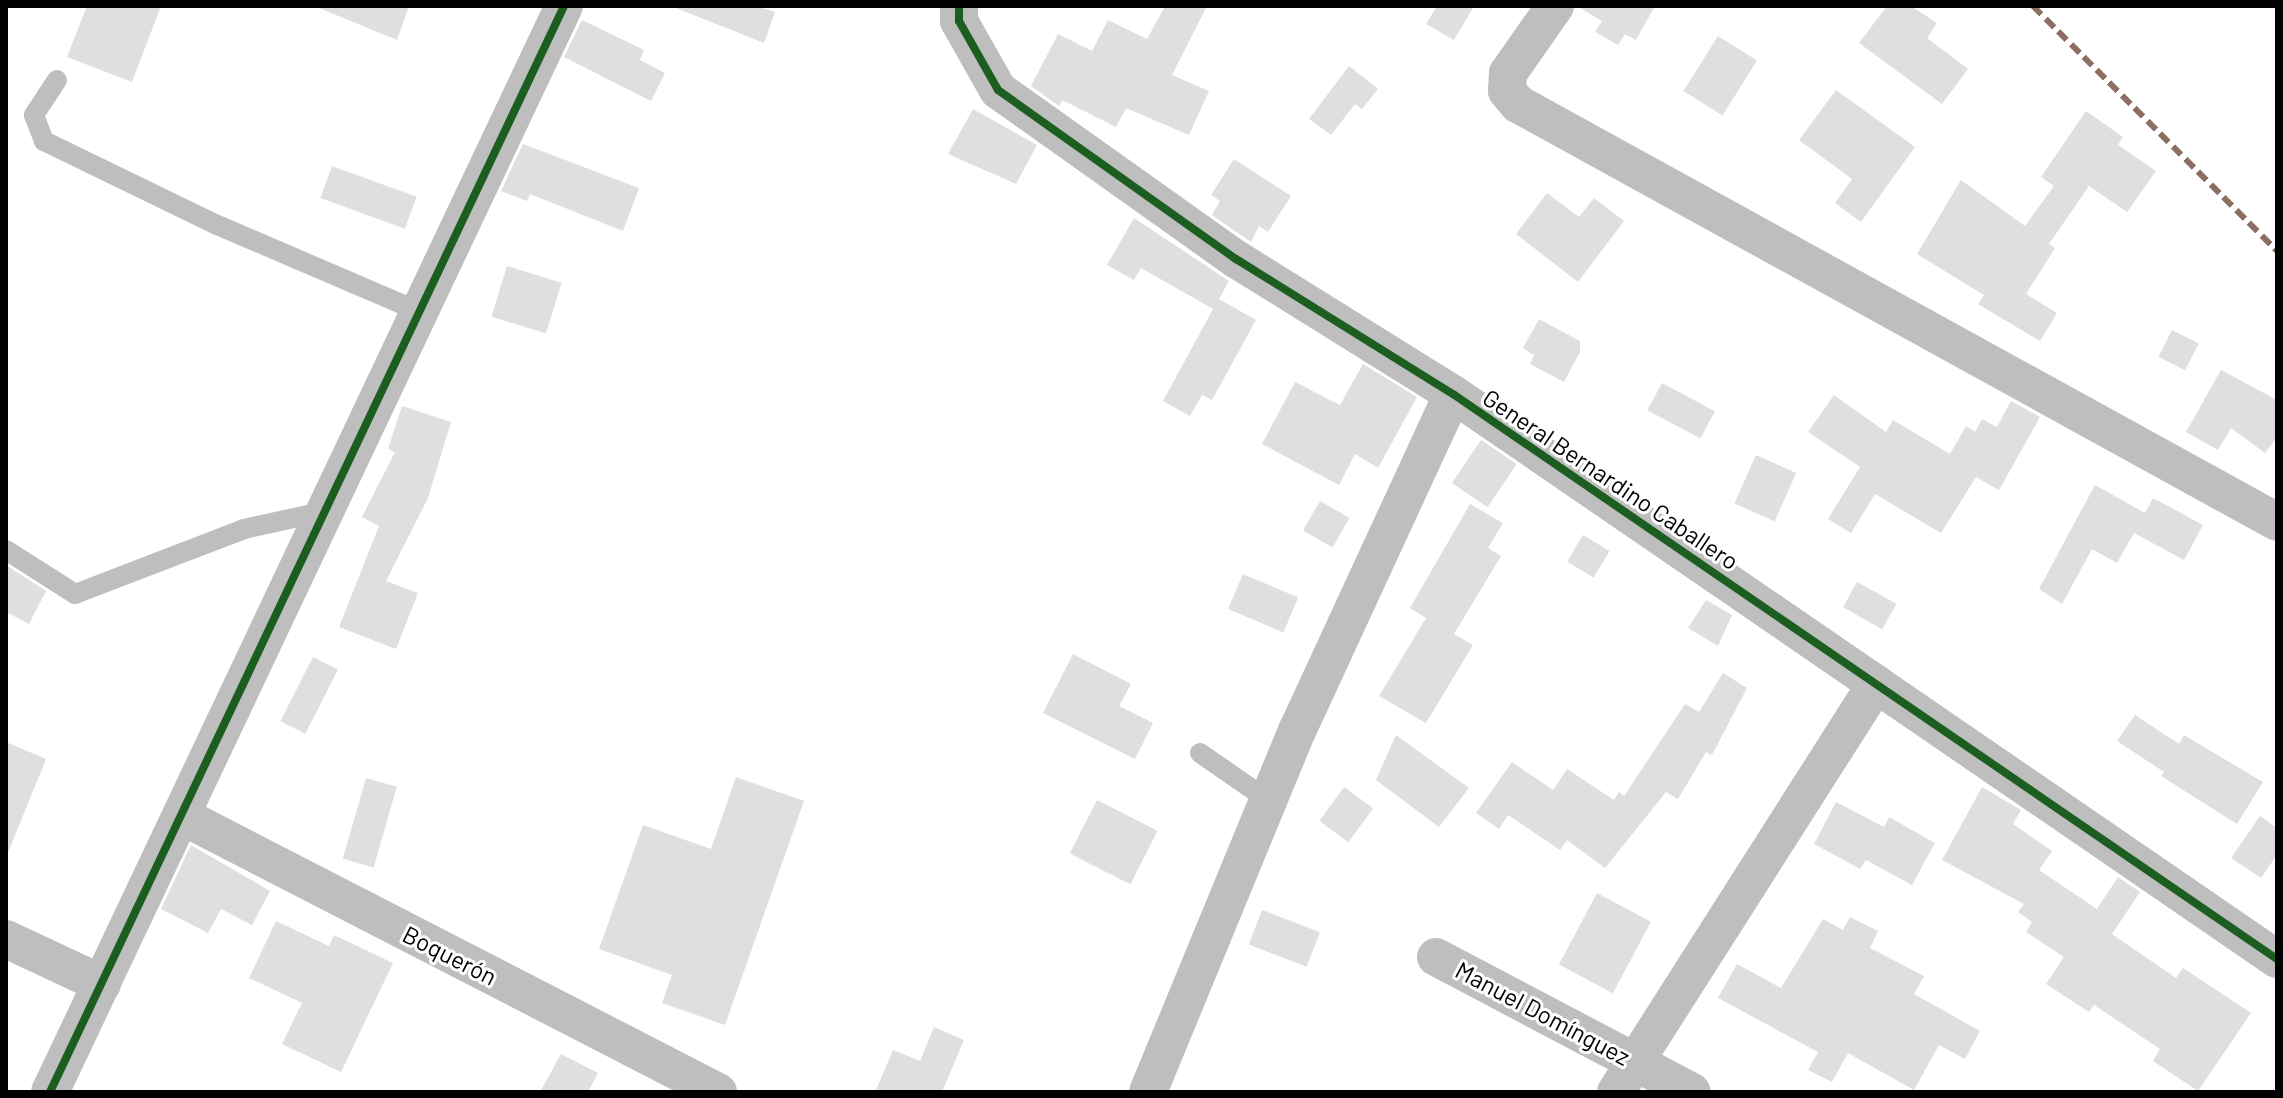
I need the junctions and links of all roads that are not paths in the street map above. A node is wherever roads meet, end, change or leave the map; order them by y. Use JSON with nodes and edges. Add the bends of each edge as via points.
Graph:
{"nodes":[{"id":1,"x":564,"y":6,"type":"edge"},
{"id":2,"x":959,"y":6,"type":"edge"},
{"id":3,"x":1555,"y":6,"type":"edge"},
{"id":4,"x":57,"y":80,"type":"dead end"},
{"id":5,"x":420,"y":312,"type":"junction"},
{"id":6,"x":1453,"y":394,"type":"junction"},
{"id":7,"x":326,"y":511,"type":"junction"},
{"id":8,"x":2277,"y":522,"type":"edge"},
{"id":9,"x":6,"y":550,"type":"edge"},
{"id":10,"x":1876,"y":684,"type":"junction"},
{"id":11,"x":1200,"y":753,"type":"dead end"},
{"id":12,"x":1268,"y":800,"type":"junction"},
{"id":13,"x":182,"y":816,"type":"junction"},
{"id":14,"x":6,"y":939,"type":"edge"},
{"id":15,"x":1436,"y":957,"type":"dead end"},
{"id":16,"x":2277,"y":959,"type":"edge"},
{"id":17,"x":102,"y":984,"type":"junction"},
{"id":18,"x":1625,"y":1077,"type":"edge"},
{"id":19,"x":50,"y":1092,"type":"edge"},
{"id":20,"x":718,"y":1092,"type":"edge"},
{"id":21,"x":1148,"y":1092,"type":"edge"},
{"id":22,"x":1692,"y":1092,"type":"edge"}],
"edges":[{"from":1,"to":5,"type":"street"},
{"from":2,"to":6,"type":"street","name":"General Bernardino Caballero","via":[[959,21],[998,90],[1236,259]]},
{"from":3,"to":8,"type":"street","via":[[1508,73],[1507,91],[1518,104]]},
{"from":4,"to":5,"type":"lane","via":[[34,115],[44,141],[215,224]]},
{"from":5,"to":7,"type":"street"},
{"from":6,"to":10,"type":"street","name":"General Bernardino Caballero"},
{"from":6,"to":12,"type":"street"},
{"from":7,"to":9,"type":"lane","via":[[244,529],[75,594]]},
{"from":7,"to":13,"type":"street"},
{"from":10,"to":16,"type":"street","name":"General Bernardino Caballero"},
{"from":10,"to":18,"type":"street"},
{"from":11,"to":12,"type":"lane"},
{"from":12,"to":21,"type":"street"},
{"from":13,"to":17,"type":"street"},
{"from":13,"to":20,"type":"street","name":"Boquerón"},
{"from":14,"to":17,"type":"street"},
{"from":15,"to":18,"type":"street","name":"Manuel Domínguez"},
{"from":17,"to":19,"type":"street"},
{"from":18,"to":22,"type":"street","name":"Manuel Domínguez"}]}
